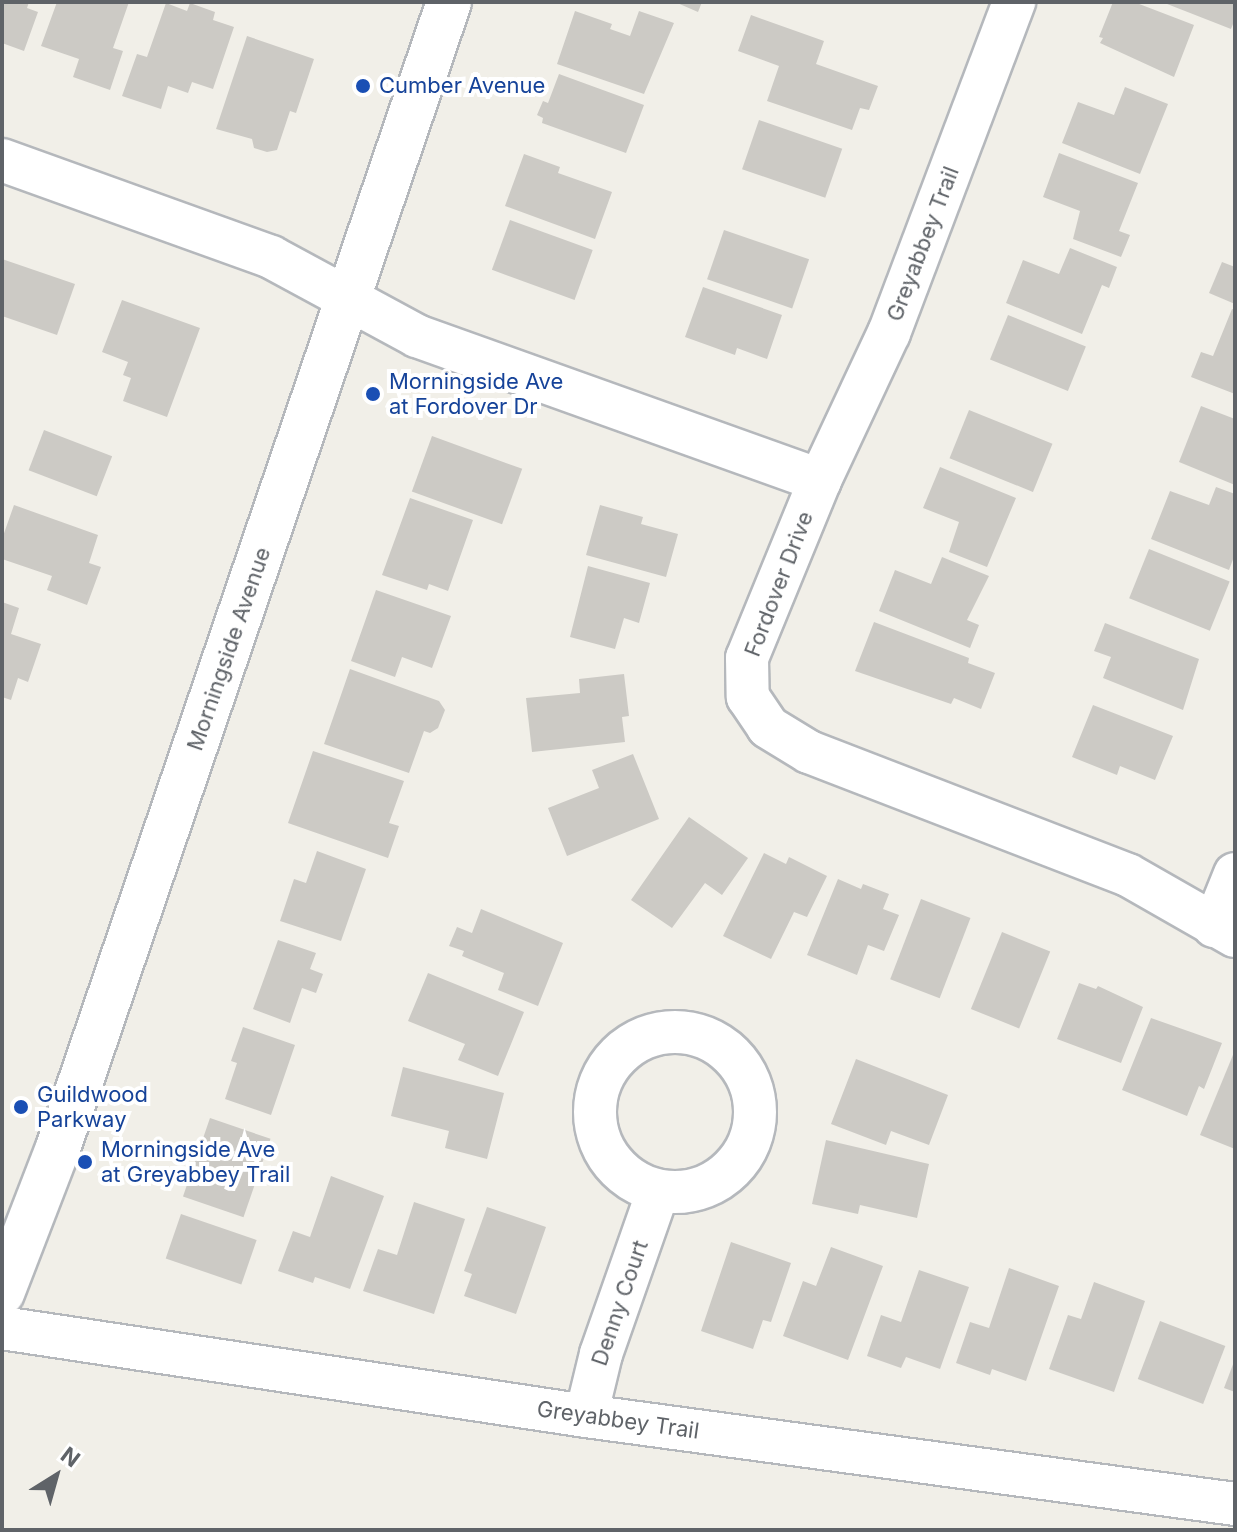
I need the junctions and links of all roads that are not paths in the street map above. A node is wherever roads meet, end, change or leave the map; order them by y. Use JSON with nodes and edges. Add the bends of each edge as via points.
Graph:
{"nodes":[{"id":1,"x":449,"y":2,"type":"edge"},
{"id":2,"x":1014,"y":2,"type":"edge"},
{"id":3,"x":2,"y":160,"type":"edge"},
{"id":4,"x":348,"y":296,"type":"junction"},
{"id":5,"x":820,"y":480,"type":"junction"},
{"id":6,"x":1235,"y":874,"type":"edge"},
{"id":7,"x":1224,"y":931,"type":"edge"},
{"id":8,"x":658,"y":1191,"type":"dead end"},
{"id":9,"x":2,"y":1293,"type":"edge"},
{"id":10,"x":2,"y":1328,"type":"edge"},
{"id":11,"x":586,"y":1416,"type":"junction"},
{"id":12,"x":1235,"y":1504,"type":"edge"}],
"edges":[{"from":1,"to":4,"type":"main road","name":"Morningside Avenue"},
{"from":2,"to":5,"type":"street","name":"Greyabbey Trail","via":[[889,333]]},
{"from":3,"to":4,"type":"street","via":[[271,257]]},
{"from":4,"to":5,"type":"street","via":[[417,336]]},
{"from":4,"to":9,"type":"main road","name":"Morningside Avenue","via":[[58,1148]]},
{"from":5,"to":7,"type":"street","name":"Fordover Drive","via":[[747,658],[748,697],[768,727],[809,752],[1128,875]]},
{"from":6,"to":7,"type":"street"},
{"from":8,"to":11,"type":"street","name":"Denny Court","via":[[601,1354]]},
{"from":10,"to":11,"type":"street","name":"Greyabbey Trail"},
{"from":11,"to":12,"type":"street","name":"Greyabbey Trail"}]}
